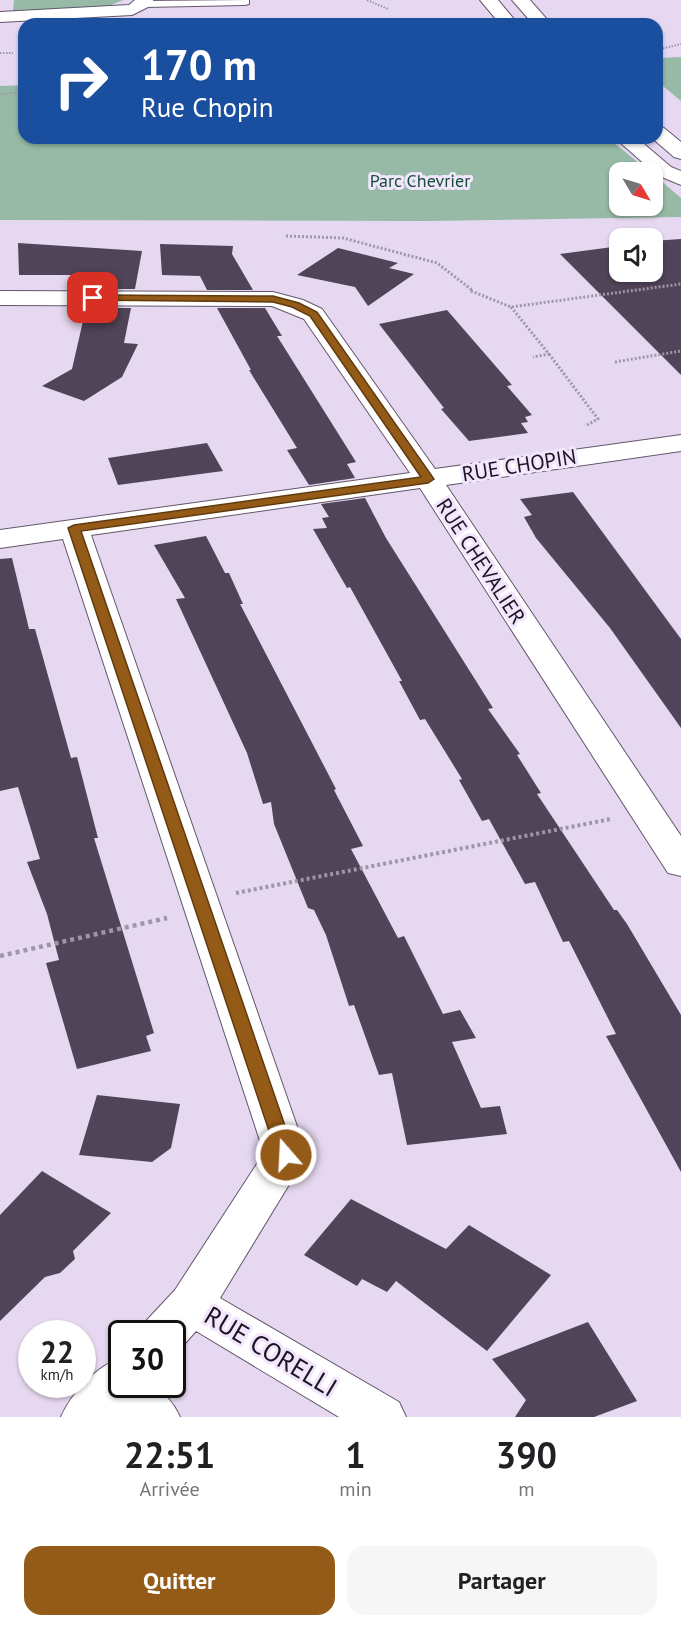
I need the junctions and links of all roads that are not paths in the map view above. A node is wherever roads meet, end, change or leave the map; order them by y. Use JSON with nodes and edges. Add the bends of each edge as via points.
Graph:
{"nodes":[{"id":1,"x":489,"y":0,"type":"edge"},
{"id":2,"x":521,"y":0,"type":"edge"},
{"id":3,"x":145,"y":2,"type":"edge"},
{"id":4,"x":245,"y":2,"type":"dead end"},
{"id":5,"x":0,"y":16,"type":"edge"},
{"id":6,"x":504,"y":18,"type":"edge"},
{"id":7,"x":537,"y":18,"type":"edge"},
{"id":8,"x":663,"y":137,"type":"edge"},
{"id":9,"x":632,"y":144,"type":"edge"},
{"id":10,"x":681,"y":153,"type":"edge"},
{"id":11,"x":681,"y":179,"type":"edge"},
{"id":12,"x":0,"y":298,"type":"edge"},
{"id":13,"x":681,"y":443,"type":"edge"},
{"id":14,"x":428,"y":479,"type":"junction"},
{"id":15,"x":74,"y":528,"type":"junction"},
{"id":16,"x":0,"y":539,"type":"edge"},
{"id":17,"x":681,"y":864,"type":"edge"},
{"id":18,"x":177,"y":1319,"type":"edge"},
{"id":19,"x":106,"y":1394,"type":"edge"},
{"id":20,"x":156,"y":1417,"type":"edge"},
{"id":21,"x":382,"y":1417,"type":"edge"}],
"edges":[{"from":1,"to":6,"type":"street"},
{"from":2,"to":7,"type":"street"},
{"from":3,"to":4,"type":"lane"},
{"from":3,"to":5,"type":"street","via":[[132,10]]},
{"from":8,"to":10,"type":"street"},
{"from":9,"to":11,"type":"street","via":[[664,171]]},
{"from":12,"to":14,"type":"street","name":"RUE CHEVALIER","via":[[273,299],[295,305],[313,314],[322,325]]},
{"from":13,"to":14,"type":"street","name":"RUE CHOPIN"},
{"from":14,"to":15,"type":"street","name":"RUE CHOPIN"},
{"from":14,"to":17,"type":"street","name":"RUE CHEVALIER"},
{"from":15,"to":16,"type":"street","name":"RUE CHOPIN"},
{"from":15,"to":18,"type":"street","name":"RUE CORELLI","via":[[286,1155]]},
{"from":18,"to":21,"type":"street","name":"RUE CORELLI"},
{"from":19,"to":20,"type":"street"}]}
